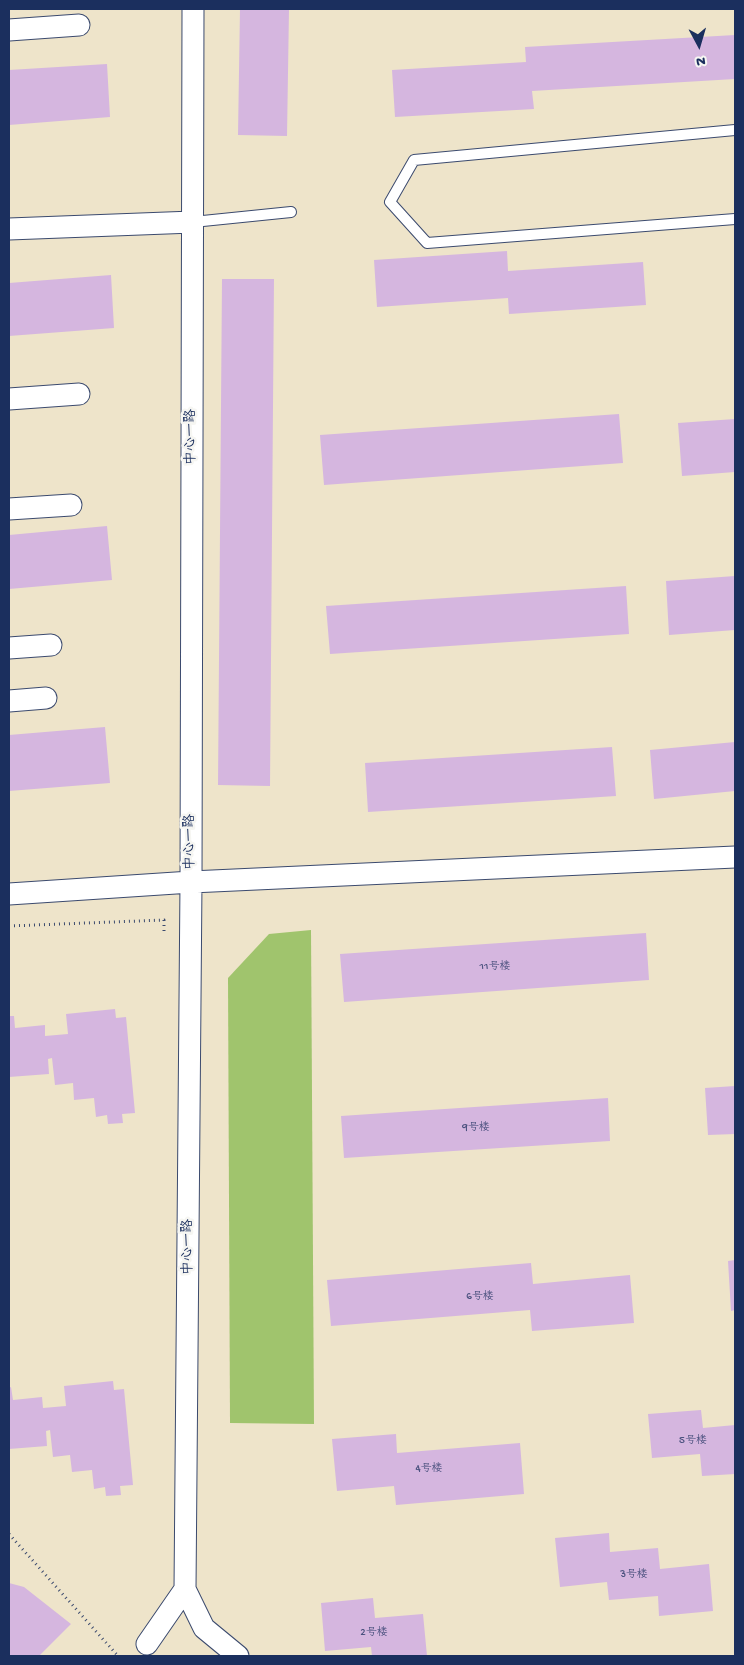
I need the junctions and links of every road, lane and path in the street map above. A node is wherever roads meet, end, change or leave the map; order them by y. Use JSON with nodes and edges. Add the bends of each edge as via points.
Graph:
{"nodes":[{"id":1,"x":193,"y":9,"type":"edge"},
{"id":2,"x":79,"y":25,"type":"dead end"},
{"id":3,"x":9,"y":30,"type":"edge"},
{"id":4,"x":735,"y":130,"type":"edge"},
{"id":5,"x":292,"y":212,"type":"dead end"},
{"id":6,"x":735,"y":219,"type":"edge"},
{"id":7,"x":193,"y":222,"type":"junction"},
{"id":8,"x":9,"y":229,"type":"edge"},
{"id":9,"x":80,"y":394,"type":"dead end"},
{"id":10,"x":9,"y":399,"type":"edge"},
{"id":11,"x":71,"y":505,"type":"dead end"},
{"id":12,"x":9,"y":509,"type":"edge"},
{"id":13,"x":51,"y":645,"type":"dead end"},
{"id":14,"x":9,"y":648,"type":"edge"},
{"id":15,"x":46,"y":698,"type":"dead end"},
{"id":16,"x":9,"y":701,"type":"edge"},
{"id":17,"x":735,"y":857,"type":"edge"},
{"id":18,"x":191,"y":882,"type":"junction"},
{"id":19,"x":9,"y":894,"type":"edge"},
{"id":20,"x":9,"y":926,"type":"edge"},
{"id":21,"x":164,"y":940,"type":"dead end"},
{"id":22,"x":9,"y":1534,"type":"edge"},
{"id":23,"x":185,"y":1590,"type":"junction"},
{"id":24,"x":147,"y":1644,"type":"dead end"},
{"id":25,"x":118,"y":1656,"type":"edge"},
{"id":26,"x":238,"y":1656,"type":"edge"}],
"edges":[{"from":1,"to":7,"type":"street","name":"中心一路"},
{"from":2,"to":3,"type":"street"},
{"from":4,"to":6,"type":"lane","via":[[414,160],[390,202],[427,243]]},
{"from":5,"to":7,"type":"lane"},
{"from":7,"to":8,"type":"street"},
{"from":7,"to":18,"type":"street","name":"中心一路"},
{"from":9,"to":10,"type":"street"},
{"from":11,"to":12,"type":"street"},
{"from":13,"to":14,"type":"street"},
{"from":15,"to":16,"type":"street"},
{"from":17,"to":18,"type":"street"},
{"from":18,"to":19,"type":"street"},
{"from":18,"to":23,"type":"street","name":"中心一路"},
{"from":20,"to":21,"type":"path","via":[[164,920]]},
{"from":22,"to":25,"type":"path"},
{"from":23,"to":24,"type":"street"},
{"from":23,"to":26,"type":"street","name":"中心一路","via":[[204,1628]]}]}
